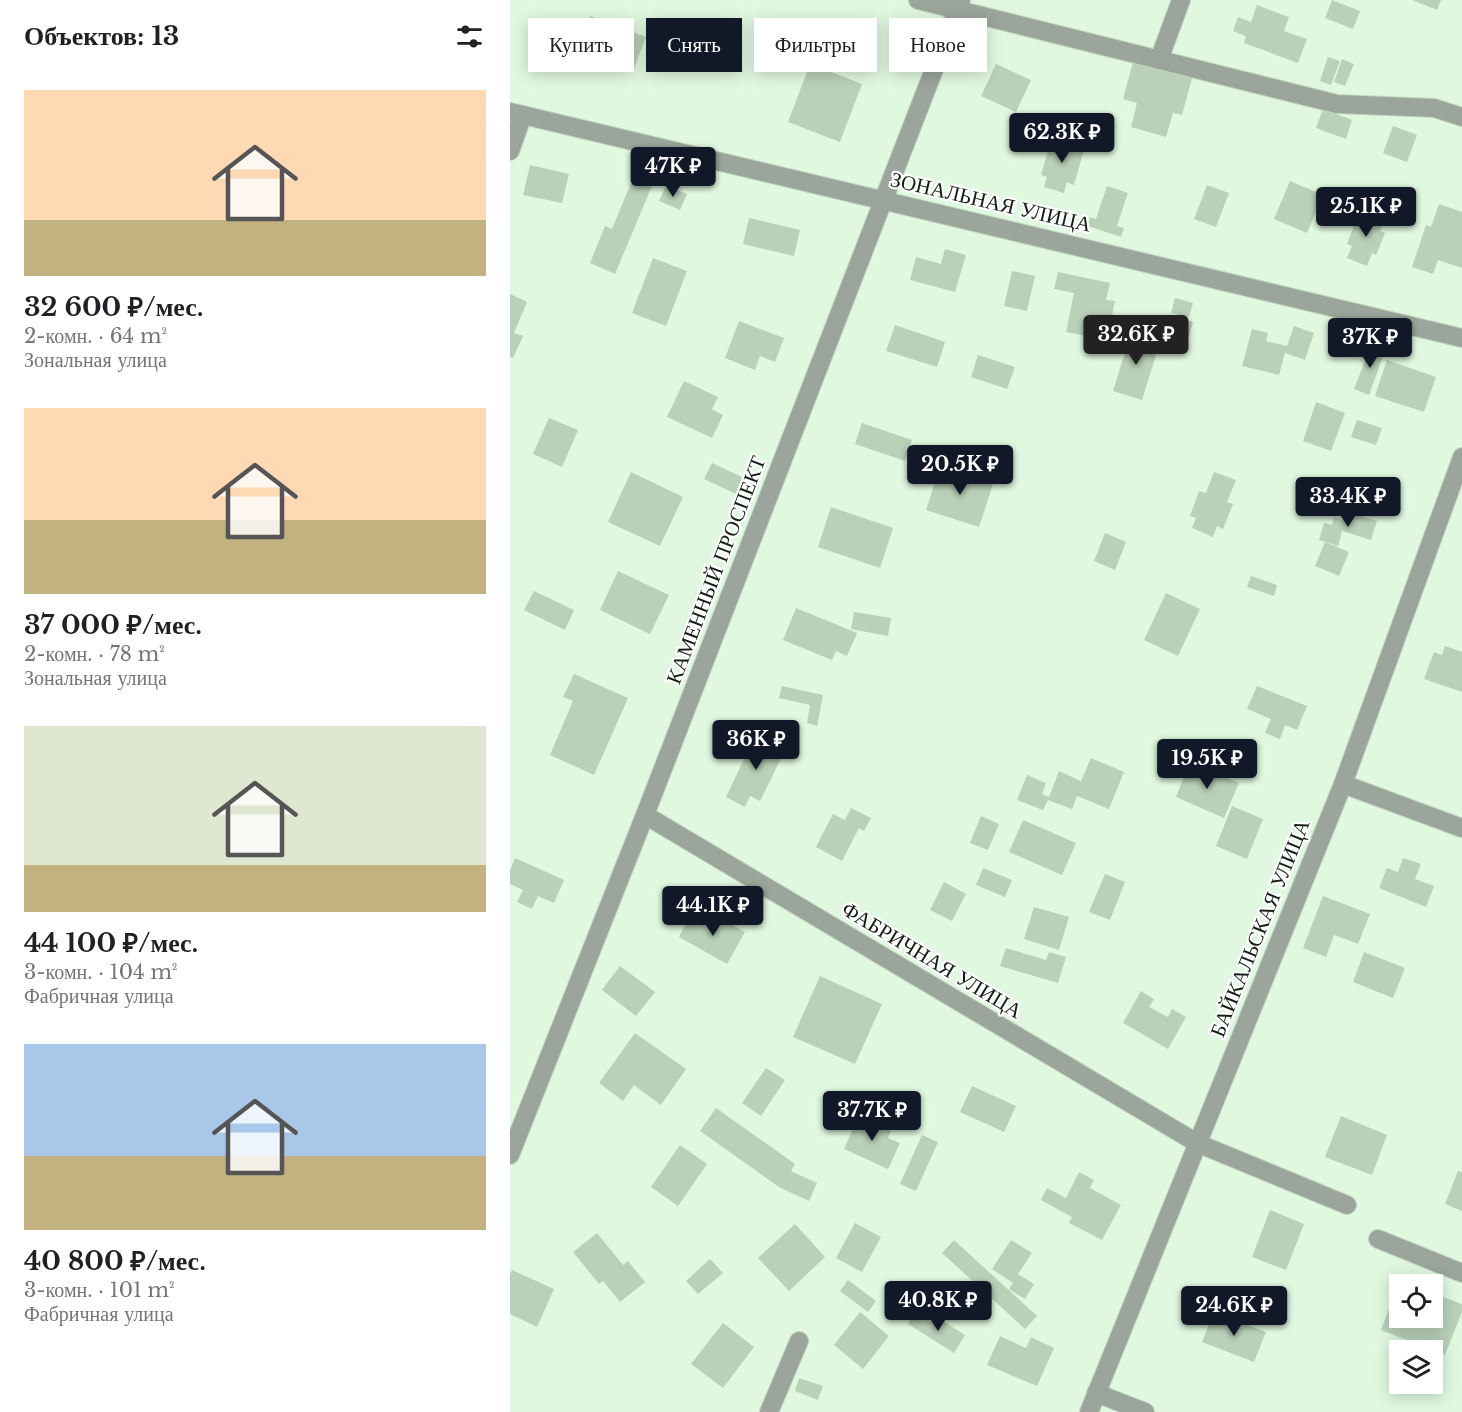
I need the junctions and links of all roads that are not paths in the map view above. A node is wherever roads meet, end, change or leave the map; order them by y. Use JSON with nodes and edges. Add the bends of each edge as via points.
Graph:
{"nodes":[{"id":1,"x":918,"y":0,"type":"edge"},
{"id":2,"x":1181,"y":0,"type":"edge"},
{"id":3,"x":959,"y":5,"type":"edge"},
{"id":4,"x":1159,"y":60,"type":"junction"},
{"id":5,"x":517,"y":114,"type":"edge"},
{"id":6,"x":1462,"y":117,"type":"edge"},
{"id":7,"x":510,"y":151,"type":"edge"},
{"id":8,"x":884,"y":200,"type":"junction"},
{"id":9,"x":1462,"y":338,"type":"edge"},
{"id":10,"x":1462,"y":457,"type":"edge"},
{"id":11,"x":1343,"y":784,"type":"junction"},
{"id":12,"x":645,"y":815,"type":"junction"},
{"id":13,"x":1462,"y":828,"type":"edge"},
{"id":14,"x":1197,"y":1143,"type":"junction"},
{"id":15,"x":510,"y":1155,"type":"edge"},
{"id":16,"x":1347,"y":1205,"type":"dead end"},
{"id":17,"x":1378,"y":1239,"type":"dead end"},
{"id":18,"x":1462,"y":1273,"type":"edge"},
{"id":19,"x":799,"y":1341,"type":"dead end"},
{"id":20,"x":1096,"y":1393,"type":"junction"},
{"id":21,"x":769,"y":1412,"type":"edge"},
{"id":22,"x":1089,"y":1412,"type":"edge"},
{"id":23,"x":1145,"y":1412,"type":"edge"}],
"edges":[{"from":1,"to":3,"type":"street"},
{"from":2,"to":4,"type":"street"},
{"from":3,"to":4,"type":"street"},
{"from":3,"to":8,"type":"street","name":"КАМЕННЫЙ ПРОСПЕКТ"},
{"from":4,"to":6,"type":"street","via":[[1337,104],[1434,108]]},
{"from":5,"to":7,"type":"street"},
{"from":5,"to":8,"type":"street","name":"ЗОНАЛЬНАЯ УЛИЦА"},
{"from":8,"to":9,"type":"street","name":"ЗОНАЛЬНАЯ УЛИЦА"},
{"from":8,"to":12,"type":"street","name":"КАМЕННЫЙ ПРОСПЕКТ"},
{"from":10,"to":11,"type":"street","name":"БАЙКАЛЬСКАЯ УЛИЦА"},
{"from":11,"to":13,"type":"street"},
{"from":11,"to":14,"type":"street","name":"БАЙКАЛЬСКАЯ УЛИЦА"},
{"from":12,"to":14,"type":"street","name":"ФАБРИЧНАЯ УЛИЦА"},
{"from":12,"to":15,"type":"street","name":"КАМЕННЫЙ ПРОСПЕКТ"},
{"from":14,"to":16,"type":"street","name":"ФАБРИЧНАЯ УЛИЦА"},
{"from":14,"to":20,"type":"street","name":"БАЙКАЛЬСКАЯ УЛИЦА"},
{"from":17,"to":18,"type":"street"},
{"from":19,"to":21,"type":"street"},
{"from":20,"to":22,"type":"street","name":"БАЙКАЛЬСКАЯ УЛИЦА"},
{"from":20,"to":23,"type":"street"}]}
